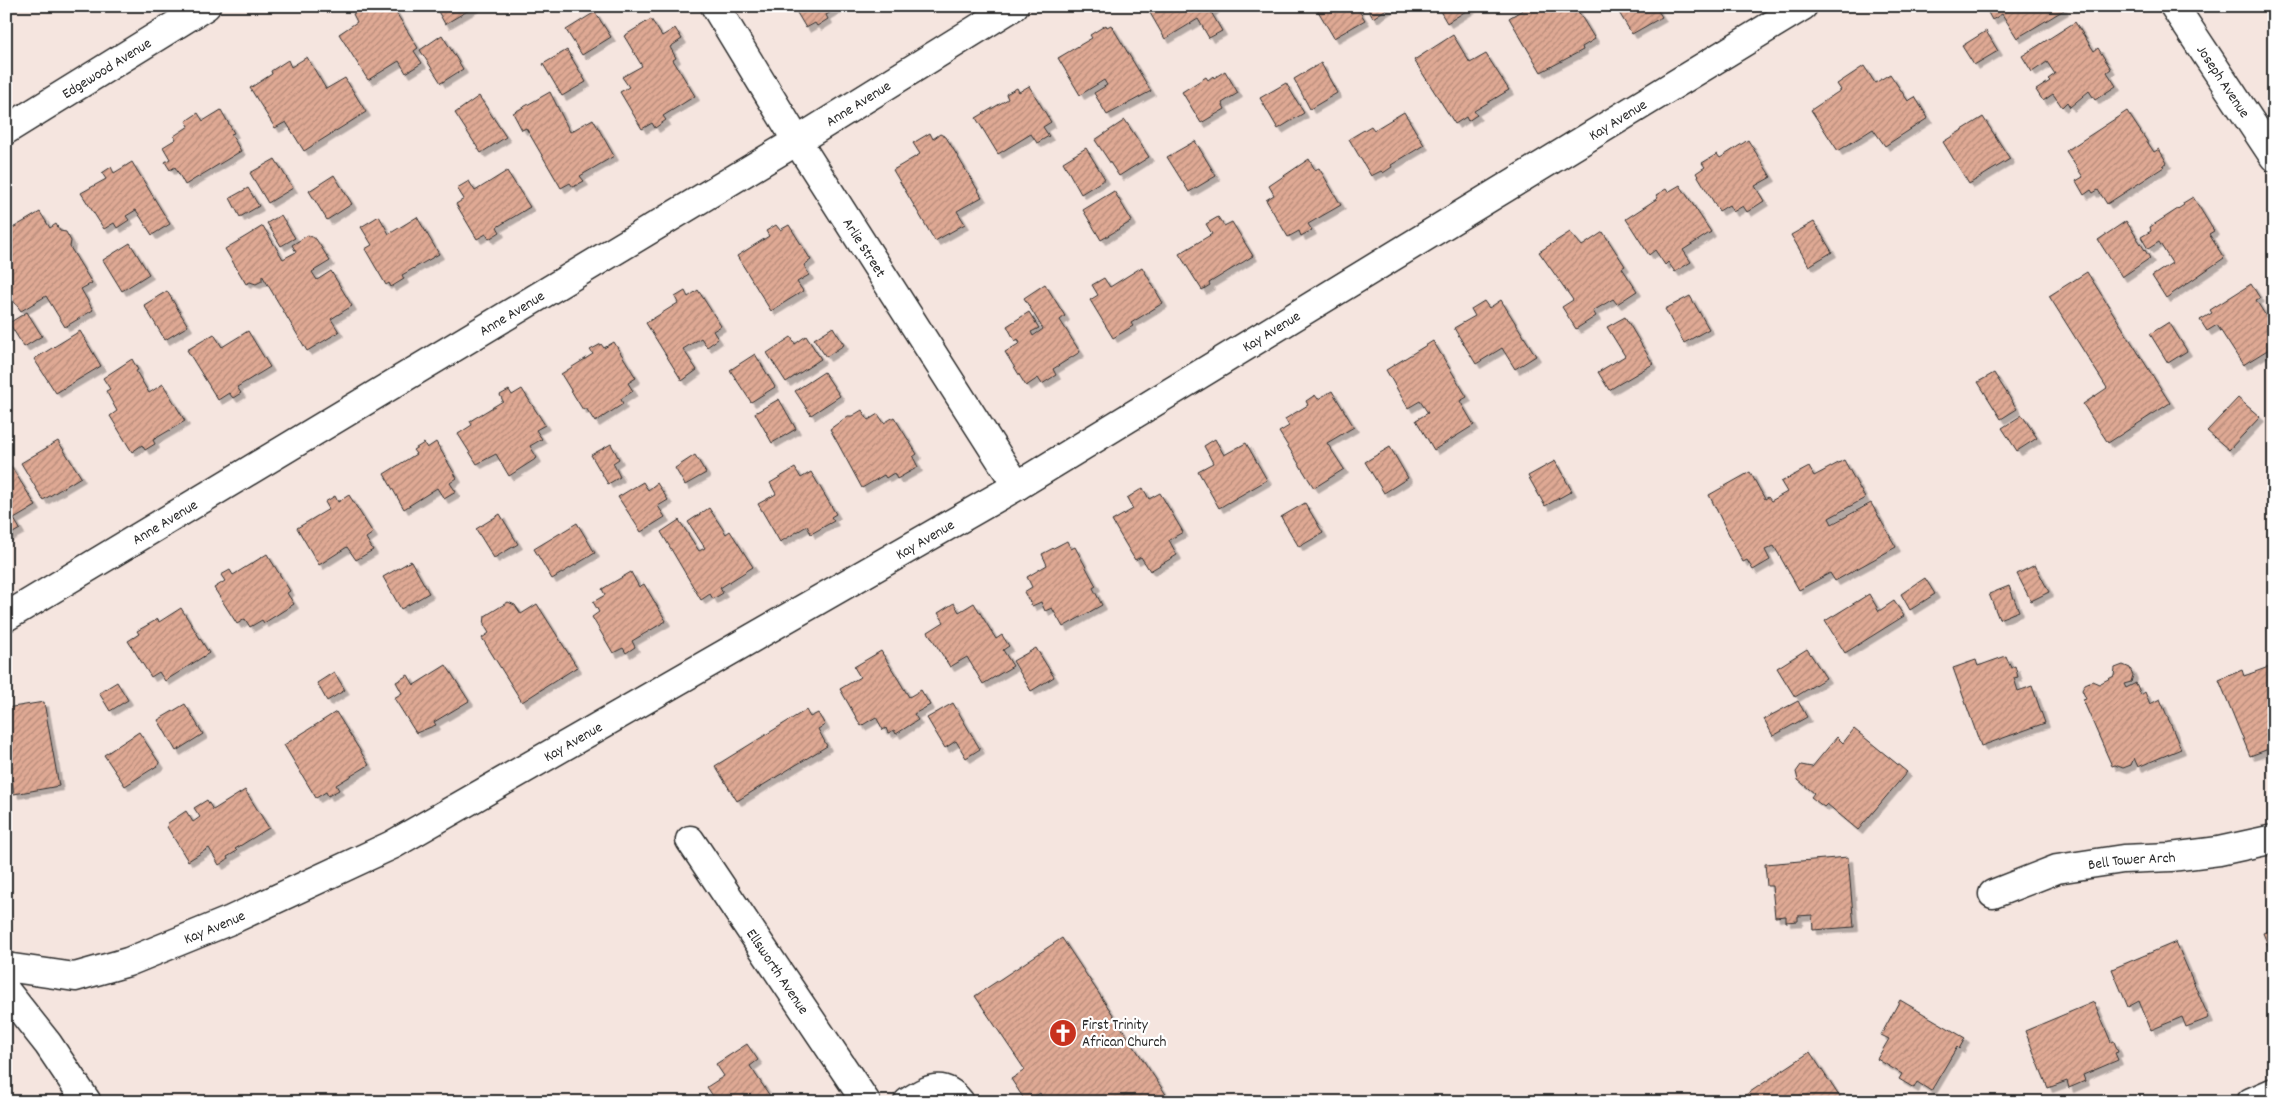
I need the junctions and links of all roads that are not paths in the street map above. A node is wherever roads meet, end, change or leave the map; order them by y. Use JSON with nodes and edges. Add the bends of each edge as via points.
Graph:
{"nodes":[{"id":1,"x":206,"y":6,"type":"edge"},
{"id":2,"x":715,"y":6,"type":"edge"},
{"id":3,"x":1014,"y":6,"type":"edge"},
{"id":4,"x":1804,"y":6,"type":"edge"},
{"id":5,"x":2174,"y":6,"type":"edge"},
{"id":6,"x":6,"y":130,"type":"edge"},
{"id":7,"x":797,"y":141,"type":"junction"},
{"id":8,"x":2274,"y":157,"type":"edge"},
{"id":9,"x":1017,"y":486,"type":"junction"},
{"id":10,"x":6,"y":617,"type":"edge"},
{"id":11,"x":2274,"y":839,"type":"edge"},
{"id":12,"x":690,"y":840,"type":"dead end"},
{"id":13,"x":1993,"y":894,"type":"dead end"},
{"id":14,"x":6,"y":968,"type":"edge"},
{"id":15,"x":6,"y":991,"type":"edge"},
{"id":16,"x":2274,"y":1092,"type":"edge"},
{"id":17,"x":87,"y":1102,"type":"edge"},
{"id":18,"x":866,"y":1102,"type":"edge"},
{"id":19,"x":908,"y":1102,"type":"edge"},
{"id":20,"x":960,"y":1102,"type":"edge"},
{"id":21,"x":2251,"y":1102,"type":"edge"}],
"edges":[{"from":1,"to":6,"type":"street","name":"Edgewood Avenue"},
{"from":2,"to":7,"type":"street","name":"Arlie Street"},
{"from":3,"to":7,"type":"street","name":"Anne Avenue"},
{"from":4,"to":9,"type":"street","name":"Kay Avenue"},
{"from":5,"to":8,"type":"street","name":"Joseph Avenue"},
{"from":7,"to":9,"type":"street","name":"Arlie Street"},
{"from":7,"to":10,"type":"street","name":"Anne Avenue"},
{"from":9,"to":14,"type":"street","name":"Kay Avenue","via":[[392,845],[231,920],[128,962],[75,977]]},
{"from":11,"to":13,"type":"street","name":"Bell Tower Arch","via":[[2219,851],[2123,859],[2057,870]]},
{"from":12,"to":18,"type":"street","name":"Ellsworth Avenue"},
{"from":15,"to":17,"type":"street","via":[[48,1044]]},
{"from":16,"to":21,"type":"street"},
{"from":19,"to":20,"type":"street","via":[[924,1091],[938,1088],[953,1092]]}]}
